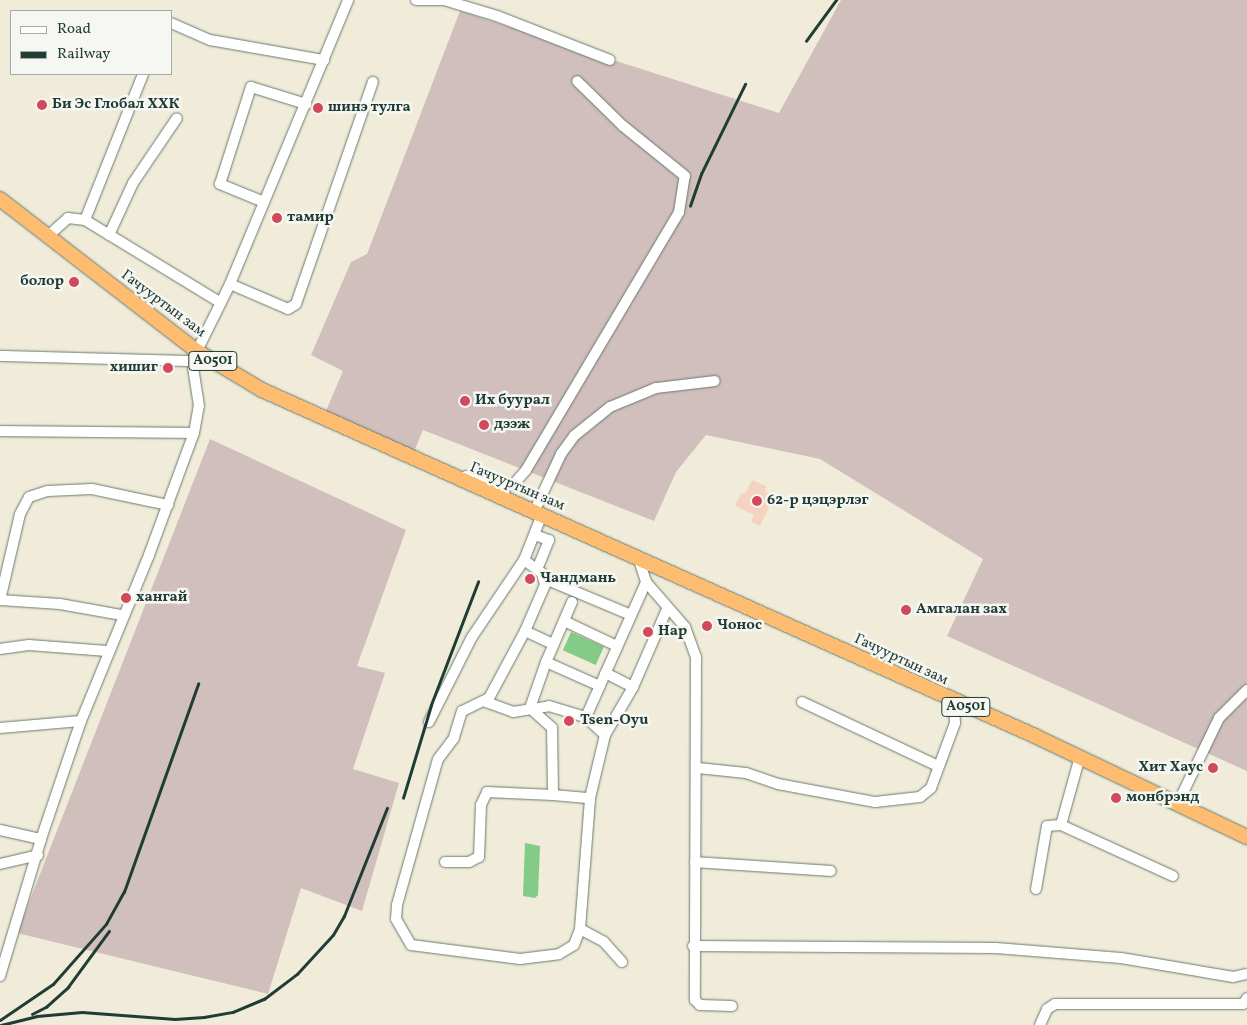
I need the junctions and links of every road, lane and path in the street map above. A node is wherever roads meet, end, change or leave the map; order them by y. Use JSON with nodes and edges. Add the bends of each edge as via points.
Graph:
{"nodes":[{"id":1,"x":348,"y":0,"type":"edge"},
{"id":2,"x":416,"y":0,"type":"edge"},
{"id":3,"x":443,"y":0,"type":"edge"},
{"id":4,"x":172,"y":23,"type":"edge"},
{"id":5,"x":324,"y":60,"type":"junction"},
{"id":6,"x":610,"y":60,"type":"dead end"},
{"id":7,"x":143,"y":75,"type":"edge"},
{"id":8,"x":577,"y":81,"type":"dead end"},
{"id":9,"x":373,"y":82,"type":"dead end"},
{"id":10,"x":306,"y":104,"type":"junction"},
{"id":11,"x":177,"y":118,"type":"dead end"},
{"id":12,"x":0,"y":198,"type":"edge"},
{"id":13,"x":264,"y":202,"type":"junction"},
{"id":14,"x":85,"y":220,"type":"junction"},
{"id":15,"x":108,"y":235,"type":"junction"},
{"id":16,"x":48,"y":236,"type":"junction"},
{"id":17,"x":230,"y":284,"type":"junction"},
{"id":18,"x":221,"y":303,"type":"junction"},
{"id":19,"x":0,"y":356,"type":"edge"},
{"id":20,"x":195,"y":356,"type":"junction"},
{"id":21,"x":715,"y":381,"type":"dead end"},
{"id":22,"x":0,"y":431,"type":"edge"},
{"id":23,"x":194,"y":433,"type":"junction"},
{"id":24,"x":455,"y":476,"type":"junction"},
{"id":25,"x":168,"y":505,"type":"junction"},
{"id":26,"x":537,"y":517,"type":"junction"},
{"id":27,"x":535,"y":535,"type":"junction"},
{"id":28,"x":524,"y":560,"type":"junction"},
{"id":29,"x":639,"y":560,"type":"junction"},
{"id":30,"x":537,"y":569,"type":"junction"},
{"id":31,"x":4,"y":571,"type":"edge"},
{"id":32,"x":545,"y":579,"type":"junction"},
{"id":33,"x":646,"y":582,"type":"junction"},
{"id":34,"x":0,"y":600,"type":"edge"},
{"id":35,"x":572,"y":602,"type":"dead end"},
{"id":36,"x":667,"y":609,"type":"junction"},
{"id":37,"x":122,"y":615,"type":"junction"},
{"id":38,"x":631,"y":615,"type":"junction"},
{"id":39,"x":564,"y":620,"type":"junction"},
{"id":40,"x":525,"y":631,"type":"junction"},
{"id":41,"x":554,"y":644,"type":"junction"},
{"id":42,"x":617,"y":646,"type":"junction"},
{"id":43,"x":0,"y":649,"type":"edge"},
{"id":44,"x":107,"y":651,"type":"junction"},
{"id":45,"x":546,"y":662,"type":"junction"},
{"id":46,"x":605,"y":673,"type":"junction"},
{"id":47,"x":600,"y":686,"type":"junction"},
{"id":48,"x":633,"y":687,"type":"junction"},
{"id":49,"x":1247,"y":690,"type":"edge"},
{"id":50,"x":486,"y":702,"type":"junction"},
{"id":51,"x":802,"y":702,"type":"dead end"},
{"id":52,"x":954,"y":702,"type":"junction"},
{"id":53,"x":530,"y":708,"type":"junction"},
{"id":54,"x":586,"y":717,"type":"junction"},
{"id":55,"x":81,"y":721,"type":"junction"},
{"id":56,"x":429,"y":722,"type":"dead end"},
{"id":57,"x":0,"y":728,"type":"edge"},
{"id":58,"x":605,"y":735,"type":"junction"},
{"id":59,"x":1079,"y":760,"type":"junction"},
{"id":60,"x":938,"y":766,"type":"junction"},
{"id":61,"x":698,"y":768,"type":"junction"},
{"id":62,"x":552,"y":795,"type":"junction"},
{"id":63,"x":590,"y":798,"type":"junction"},
{"id":64,"x":1177,"y":805,"type":"junction"},
{"id":65,"x":1062,"y":825,"type":"junction"},
{"id":66,"x":0,"y":830,"type":"edge"},
{"id":67,"x":1247,"y":837,"type":"edge"},
{"id":68,"x":40,"y":839,"type":"junction"},
{"id":69,"x":38,"y":855,"type":"junction"},
{"id":70,"x":445,"y":862,"type":"dead end"},
{"id":71,"x":695,"y":862,"type":"junction"},
{"id":72,"x":0,"y":864,"type":"edge"},
{"id":73,"x":831,"y":870,"type":"dead end"},
{"id":74,"x":1173,"y":876,"type":"dead end"},
{"id":75,"x":1036,"y":889,"type":"dead end"},
{"id":76,"x":580,"y":929,"type":"junction"},
{"id":77,"x":693,"y":946,"type":"junction"},
{"id":78,"x":622,"y":962,"type":"dead end"},
{"id":79,"x":1247,"y":975,"type":"edge"},
{"id":80,"x":0,"y":976,"type":"edge"},
{"id":81,"x":1247,"y":998,"type":"edge"},
{"id":82,"x":732,"y":1006,"type":"dead end"},
{"id":83,"x":1040,"y":1025,"type":"edge"}],
"edges":[{"from":1,"to":5,"type":"street"},
{"from":2,"to":3,"type":"street"},
{"from":3,"to":6,"type":"street","via":[[497,16]]},
{"from":4,"to":5,"type":"street","via":[[210,40]]},
{"from":5,"to":10,"type":"street"},
{"from":7,"to":14,"type":"street"},
{"from":8,"to":24,"type":"street","via":[[624,126],[685,176],[679,212],[526,470],[514,485],[498,486]]},
{"from":9,"to":17,"type":"street","via":[[296,304],[288,309]]},
{"from":10,"to":13,"type":"street"},
{"from":10,"to":13,"type":"street","via":[[251,87],[220,184]]},
{"from":11,"to":15,"type":"street","via":[[133,183]]},
{"from":12,"to":16,"type":"highway","name":"Гачууртын зам","number":"A0501"},
{"from":13,"to":17,"type":"street"},
{"from":14,"to":15,"type":"street"},
{"from":14,"to":16,"type":"street","via":[[68,218]]},
{"from":15,"to":18,"type":"street"},
{"from":16,"to":20,"type":"highway","name":"Гачууртын зам","number":"A0501"},
{"from":17,"to":18,"type":"street"},
{"from":18,"to":20,"type":"street"},
{"from":19,"to":20,"type":"street"},
{"from":20,"to":23,"type":"street","via":[[199,406]]},
{"from":20,"to":24,"type":"highway","name":"Гачууртын зам","number":"A0501","via":[[262,390]]},
{"from":21,"to":26,"type":"street","via":[[656,388],[610,407],[574,436],[561,454]]},
{"from":22,"to":23,"type":"street"},
{"from":23,"to":25,"type":"street"},
{"from":24,"to":26,"type":"highway","name":"Гачууртын зам","number":"A0501"},
{"from":25,"to":31,"type":"street","via":[[92,489],[48,491],[29,497],[20,514]]},
{"from":25,"to":37,"type":"street"},
{"from":26,"to":27,"type":"street"},
{"from":26,"to":29,"type":"highway","name":"Гачууртын зам","number":"A0501"},
{"from":27,"to":28,"type":"street"},
{"from":27,"to":30,"type":"street","via":[[549,540]]},
{"from":28,"to":30,"type":"street"},
{"from":28,"to":56,"type":"street","via":[[472,637]]},
{"from":29,"to":33,"type":"street"},
{"from":29,"to":52,"type":"highway","name":"Гачууртын зам","number":"A0501"},
{"from":30,"to":32,"type":"street"},
{"from":31,"to":34,"type":"street"},
{"from":32,"to":38,"type":"street"},
{"from":32,"to":40,"type":"street"},
{"from":33,"to":36,"type":"street"},
{"from":33,"to":38,"type":"street"},
{"from":34,"to":37,"type":"street","via":[[60,604]]},
{"from":35,"to":39,"type":"street"},
{"from":36,"to":48,"type":"street"},
{"from":36,"to":61,"type":"street","via":[[685,627],[696,656]]},
{"from":37,"to":44,"type":"street"},
{"from":38,"to":42,"type":"street"},
{"from":39,"to":41,"type":"street"},
{"from":39,"to":42,"type":"street"},
{"from":40,"to":41,"type":"street"},
{"from":40,"to":50,"type":"street","via":[[507,669],[498,678]]},
{"from":41,"to":45,"type":"street"},
{"from":42,"to":46,"type":"street"},
{"from":43,"to":44,"type":"street","via":[[29,645]]},
{"from":44,"to":55,"type":"street"},
{"from":45,"to":47,"type":"street"},
{"from":45,"to":53,"type":"street"},
{"from":46,"to":47,"type":"street"},
{"from":46,"to":48,"type":"street"},
{"from":47,"to":54,"type":"street"},
{"from":48,"to":58,"type":"street"},
{"from":49,"to":64,"type":"street","via":[[1219,718]]},
{"from":50,"to":53,"type":"street","via":[[513,712]]},
{"from":50,"to":76,"type":"street","via":[[462,711],[454,738],[438,759],[396,919],[406,940],[416,947],[520,959],[567,951],[574,945]]},
{"from":51,"to":60,"type":"street"},
{"from":52,"to":59,"type":"highway","name":"Гачууртын зам","number":"A0501","via":[[1035,736]]},
{"from":52,"to":60,"type":"street","via":[[955,723]]},
{"from":53,"to":54,"type":"street","via":[[549,706]]},
{"from":53,"to":62,"type":"street","via":[[552,728]]},
{"from":54,"to":58,"type":"street"},
{"from":55,"to":57,"type":"street"},
{"from":55,"to":68,"type":"street"},
{"from":58,"to":63,"type":"street"},
{"from":59,"to":64,"type":"highway","name":"Гачууртын зам","number":"A0501"},
{"from":59,"to":65,"type":"street"},
{"from":60,"to":61,"type":"street","via":[[931,788],[920,798],[875,802],[778,784],[746,773]]},
{"from":61,"to":71,"type":"street"},
{"from":62,"to":63,"type":"street"},
{"from":62,"to":70,"type":"street","via":[[487,792],[482,805],[479,857],[469,862]]},
{"from":63,"to":76,"type":"street"},
{"from":64,"to":67,"type":"highway","name":"Гачууртын зам","number":"A0501"},
{"from":65,"to":74,"type":"street"},
{"from":65,"to":75,"type":"street","via":[[1047,826]]},
{"from":66,"to":68,"type":"street"},
{"from":68,"to":69,"type":"street"},
{"from":69,"to":72,"type":"street"},
{"from":69,"to":80,"type":"street"},
{"from":71,"to":73,"type":"street"},
{"from":71,"to":77,"type":"street"},
{"from":76,"to":78,"type":"street","via":[[604,942]]},
{"from":77,"to":79,"type":"street","via":[[996,948],[1121,958],[1233,977]]},
{"from":77,"to":82,"type":"street","via":[[696,1004]]},
{"from":81,"to":83,"type":"street","via":[[1243,1004],[1055,1004],[1047,1010]]}]}
